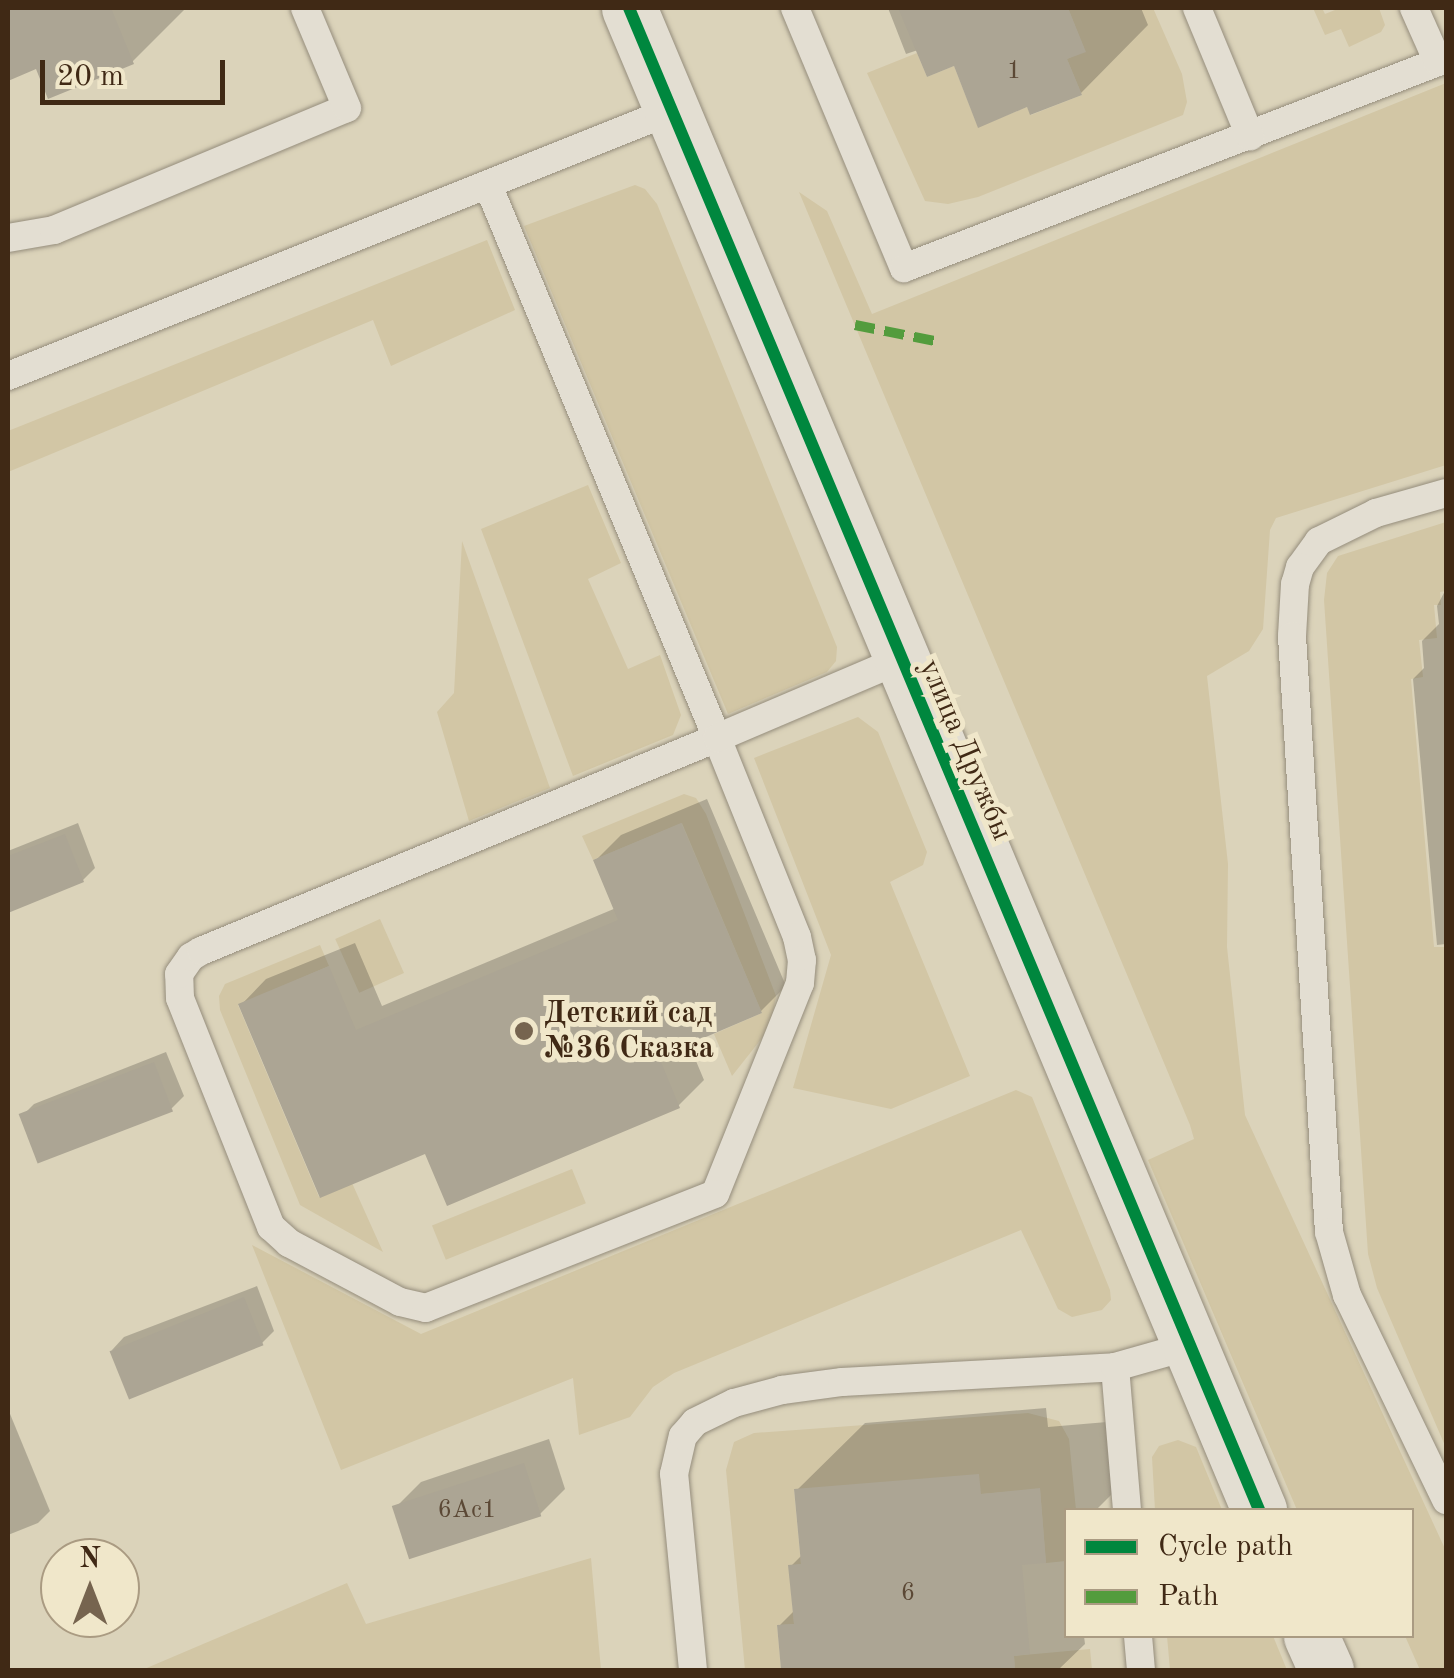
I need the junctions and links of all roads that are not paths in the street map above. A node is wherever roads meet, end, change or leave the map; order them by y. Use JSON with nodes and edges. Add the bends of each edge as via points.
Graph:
{"nodes":[{"id":1,"x":305,"y":8,"type":"edge"},
{"id":2,"x":630,"y":8,"type":"edge"},
{"id":3,"x":794,"y":8,"type":"edge"},
{"id":4,"x":1197,"y":8,"type":"edge"},
{"id":5,"x":1414,"y":8,"type":"edge"},
{"id":6,"x":1442,"y":60,"type":"edge"},
{"id":7,"x":672,"y":111,"type":"junction"},
{"id":8,"x":1250,"y":136,"type":"junction"},
{"id":9,"x":488,"y":185,"type":"junction"},
{"id":10,"x":8,"y":238,"type":"edge"},
{"id":11,"x":8,"y":376,"type":"edge"},
{"id":12,"x":1446,"y":493,"type":"edge"},
{"id":13,"x":900,"y":660,"type":"junction"},
{"id":14,"x":718,"y":738,"type":"junction"},
{"id":15,"x":1189,"y":1346,"type":"junction"},
{"id":16,"x":1115,"y":1366,"type":"junction"},
{"id":17,"x":1446,"y":1500,"type":"edge"},
{"id":18,"x":1127,"y":1508,"type":"edge"},
{"id":19,"x":1258,"y":1508,"type":"edge"},
{"id":20,"x":1138,"y":1638,"type":"edge"},
{"id":21,"x":1313,"y":1638,"type":"edge"},
{"id":22,"x":693,"y":1670,"type":"edge"},
{"id":23,"x":1141,"y":1670,"type":"edge"},
{"id":24,"x":1326,"y":1670,"type":"edge"}],
"edges":[{"from":1,"to":10,"type":"lane","via":[[347,108],[54,230]]},
{"from":2,"to":7,"type":"street","name":"улица Дружбы"},
{"from":3,"to":8,"type":"lane","via":[[904,268]]},
{"from":4,"to":8,"type":"lane"},
{"from":5,"to":6,"type":"lane"},
{"from":6,"to":8,"type":"lane"},
{"from":7,"to":9,"type":"lane"},
{"from":7,"to":13,"type":"street","name":"улица Дружбы"},
{"from":9,"to":11,"type":"lane"},
{"from":9,"to":14,"type":"lane"},
{"from":12,"to":17,"type":"lane","via":[[1376,512],[1319,541],[1294,584],[1292,636],[1329,1232],[1347,1295]]},
{"from":13,"to":14,"type":"lane"},
{"from":13,"to":15,"type":"street","name":"улица Дружбы"},
{"from":14,"to":14,"type":"lane","via":[[202,951],[184,965],[178,986],[184,1011],[265,1217],[279,1236],[400,1302],[426,1308],[714,1194],[802,971],[797,936]]},
{"from":15,"to":16,"type":"lane"},
{"from":15,"to":19,"type":"street","name":"улица Дружбы"},
{"from":16,"to":18,"type":"lane"},
{"from":16,"to":22,"type":"lane","via":[[782,1390],[695,1422],[682,1436],[674,1474]]},
{"from":20,"to":23,"type":"lane"},
{"from":21,"to":24,"type":"street"}]}
